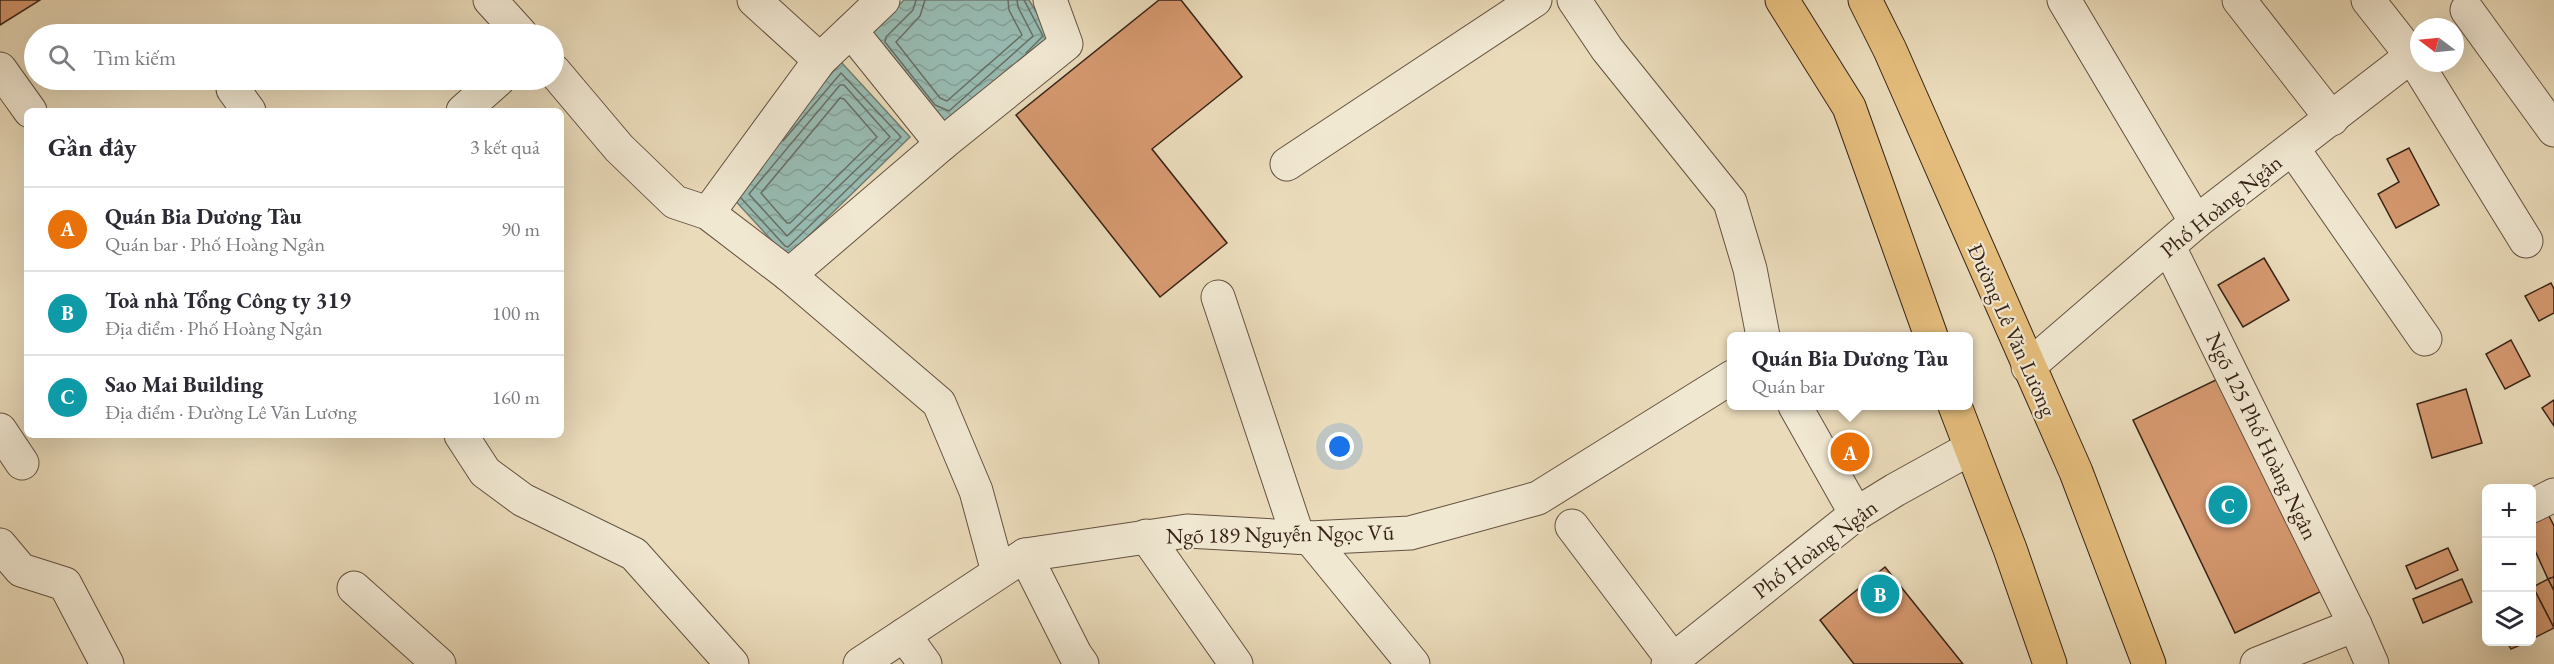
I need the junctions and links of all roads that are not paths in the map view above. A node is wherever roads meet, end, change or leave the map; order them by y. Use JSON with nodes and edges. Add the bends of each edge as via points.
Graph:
{"nodes":[{"id":1,"x":490,"y":0,"type":"edge"},
{"id":2,"x":754,"y":0,"type":"edge"},
{"id":3,"x":883,"y":0,"type":"edge"},
{"id":4,"x":1050,"y":0,"type":"edge"},
{"id":5,"x":1535,"y":0,"type":"edge"},
{"id":6,"x":1574,"y":0,"type":"edge"},
{"id":7,"x":1782,"y":0,"type":"edge"},
{"id":8,"x":1865,"y":0,"type":"edge"},
{"id":9,"x":2064,"y":0,"type":"edge"},
{"id":10,"x":2239,"y":0,"type":"edge"},
{"id":11,"x":2368,"y":0,"type":"edge"},
{"id":12,"x":2465,"y":12,"type":"edge"},
{"id":13,"x":512,"y":24,"type":"edge"},
{"id":14,"x":851,"y":31,"type":"junction"},
{"id":15,"x":2410,"y":47,"type":"edge"},
{"id":16,"x":2410,"y":57,"type":"edge"},
{"id":17,"x":820,"y":60,"type":"junction"},
{"id":18,"x":0,"y":69,"type":"edge"},
{"id":19,"x":2426,"y":72,"type":"edge"},
{"id":20,"x":564,"y":83,"type":"edge"},
{"id":21,"x":234,"y":90,"type":"edge"},
{"id":22,"x":487,"y":90,"type":"edge"},
{"id":23,"x":28,"y":108,"type":"edge"},
{"id":24,"x":247,"y":108,"type":"edge"},
{"id":25,"x":466,"y":108,"type":"edge"},
{"id":26,"x":2332,"y":119,"type":"junction"},
{"id":27,"x":2554,"y":130,"type":"edge"},
{"id":28,"x":942,"y":144,"type":"junction"},
{"id":29,"x":2293,"y":149,"type":"junction"},
{"id":30,"x":1287,"y":164,"type":"dead end"},
{"id":31,"x":708,"y":213,"type":"junction"},
{"id":32,"x":2196,"y":222,"type":"junction"},
{"id":33,"x":2526,"y":241,"type":"dead end"},
{"id":34,"x":2169,"y":247,"type":"junction"},
{"id":35,"x":789,"y":275,"type":"junction"},
{"id":36,"x":1218,"y":297,"type":"dead end"},
{"id":37,"x":1762,"y":332,"type":"edge"},
{"id":38,"x":1930,"y":332,"type":"edge"},
{"id":39,"x":2425,"y":339,"type":"dead end"},
{"id":40,"x":2028,"y":367,"type":"junction"},
{"id":41,"x":1727,"y":380,"type":"edge"},
{"id":42,"x":1798,"y":410,"type":"edge"},
{"id":43,"x":1957,"y":410,"type":"edge"},
{"id":44,"x":0,"y":430,"type":"edge"},
{"id":45,"x":463,"y":438,"type":"edge"},
{"id":46,"x":1971,"y":448,"type":"junction"},
{"id":47,"x":22,"y":463,"type":"dead end"},
{"id":48,"x":2554,"y":495,"type":"edge"},
{"id":49,"x":2536,"y":504,"type":"edge"},
{"id":50,"x":1856,"y":514,"type":"junction"},
{"id":51,"x":1572,"y":526,"type":"dead end"},
{"id":52,"x":1146,"y":536,"type":"junction"},
{"id":53,"x":1304,"y":538,"type":"junction"},
{"id":54,"x":0,"y":545,"type":"edge"},
{"id":55,"x":1025,"y":555,"type":"junction"},
{"id":56,"x":998,"y":572,"type":"junction"},
{"id":57,"x":354,"y":588,"type":"dead end"},
{"id":58,"x":2355,"y":625,"type":"junction"},
{"id":59,"x":904,"y":635,"type":"junction"},
{"id":60,"x":1670,"y":662,"type":"edge"},
{"id":61,"x":107,"y":664,"type":"edge"},
{"id":62,"x":439,"y":664,"type":"edge"},
{"id":63,"x":732,"y":664,"type":"edge"},
{"id":64,"x":860,"y":664,"type":"edge"},
{"id":65,"x":924,"y":664,"type":"edge"},
{"id":66,"x":1082,"y":664,"type":"edge"},
{"id":67,"x":1236,"y":664,"type":"edge"},
{"id":68,"x":1413,"y":664,"type":"edge"},
{"id":69,"x":2050,"y":664,"type":"edge"},
{"id":70,"x":2149,"y":664,"type":"edge"},
{"id":71,"x":2257,"y":664,"type":"edge"},
{"id":72,"x":2372,"y":664,"type":"edge"}],
"edges":[{"from":1,"to":13,"type":"street"},
{"from":2,"to":17,"type":"street"},
{"from":3,"to":14,"type":"street"},
{"from":4,"to":28,"type":"street","via":[[1066,44]]},
{"from":5,"to":30,"type":"street"},
{"from":6,"to":37,"type":"street","via":[[1607,49],[1730,202],[1750,269]]},
{"from":7,"to":38,"type":"main road","via":[[1849,107]]},
{"from":8,"to":40,"type":"main road","name":"Đường Lê Văn Lương"},
{"from":9,"to":32,"type":"street"},
{"from":10,"to":26,"type":"street"},
{"from":11,"to":15,"type":"street"},
{"from":12,"to":27,"type":"street"},
{"from":14,"to":17,"type":"street"},
{"from":14,"to":28,"type":"street"},
{"from":16,"to":26,"type":"street","name":"Phố Hoàng Ngân"},
{"from":17,"to":31,"type":"street"},
{"from":18,"to":23,"type":"street"},
{"from":19,"to":33,"type":"street"},
{"from":20,"to":31,"type":"street","via":[[619,148],[668,196]]},
{"from":21,"to":24,"type":"street"},
{"from":22,"to":25,"type":"street"},
{"from":26,"to":29,"type":"street","name":"Phố Hoàng Ngân"},
{"from":28,"to":35,"type":"street"},
{"from":29,"to":32,"type":"street","name":"Phố Hoàng Ngân"},
{"from":29,"to":39,"type":"street"},
{"from":31,"to":35,"type":"street"},
{"from":32,"to":34,"type":"street","name":"Phố Hoàng Ngân"},
{"from":34,"to":40,"type":"street","name":"Phố Hoàng Ngân"},
{"from":34,"to":58,"type":"street","name":"Ngõ 125 Phố Hoàng Ngân"},
{"from":35,"to":56,"type":"street","via":[[939,403],[976,490]]},
{"from":36,"to":53,"type":"street"},
{"from":40,"to":70,"type":"main road","name":"Đường Lê Văn Lương","via":[[2076,472]]},
{"from":41,"to":53,"type":"street","name":"Ngõ 189 Nguyễn Ngọc Vũ","via":[[1538,498],[1410,533]]},
{"from":42,"to":50,"type":"street"},
{"from":43,"to":46,"type":"main road"},
{"from":44,"to":47,"type":"street"},
{"from":45,"to":63,"type":"street","via":[[485,472],[523,500],[634,554]]},
{"from":46,"to":50,"type":"street","name":"Phố Hoàng Ngân"},
{"from":46,"to":69,"type":"main road"},
{"from":48,"to":49,"type":"street"},
{"from":50,"to":60,"type":"street","name":"Phố Hoàng Ngân"},
{"from":51,"to":60,"type":"street"},
{"from":52,"to":53,"type":"street","name":"Ngõ 189 Nguyễn Ngọc Vũ","via":[[1186,531]]},
{"from":52,"to":55,"type":"street","name":"Ngõ 189 Nguyễn Ngọc Vũ"},
{"from":52,"to":67,"type":"street"},
{"from":53,"to":68,"type":"street"},
{"from":54,"to":61,"type":"street","via":[[21,570],[65,584]]},
{"from":55,"to":56,"type":"street","name":"Ngõ 189 Nguyễn Ngọc Vũ"},
{"from":55,"to":66,"type":"street"},
{"from":56,"to":59,"type":"street","name":"Ngõ 189 Nguyễn Ngọc Vũ"},
{"from":57,"to":62,"type":"street"},
{"from":58,"to":71,"type":"street"},
{"from":58,"to":72,"type":"street","name":"Ngõ 125 Phố Hoàng Ngân"},
{"from":59,"to":64,"type":"street","name":"Ngõ 189 Nguyễn Ngọc Vũ"},
{"from":59,"to":65,"type":"street"}]}
